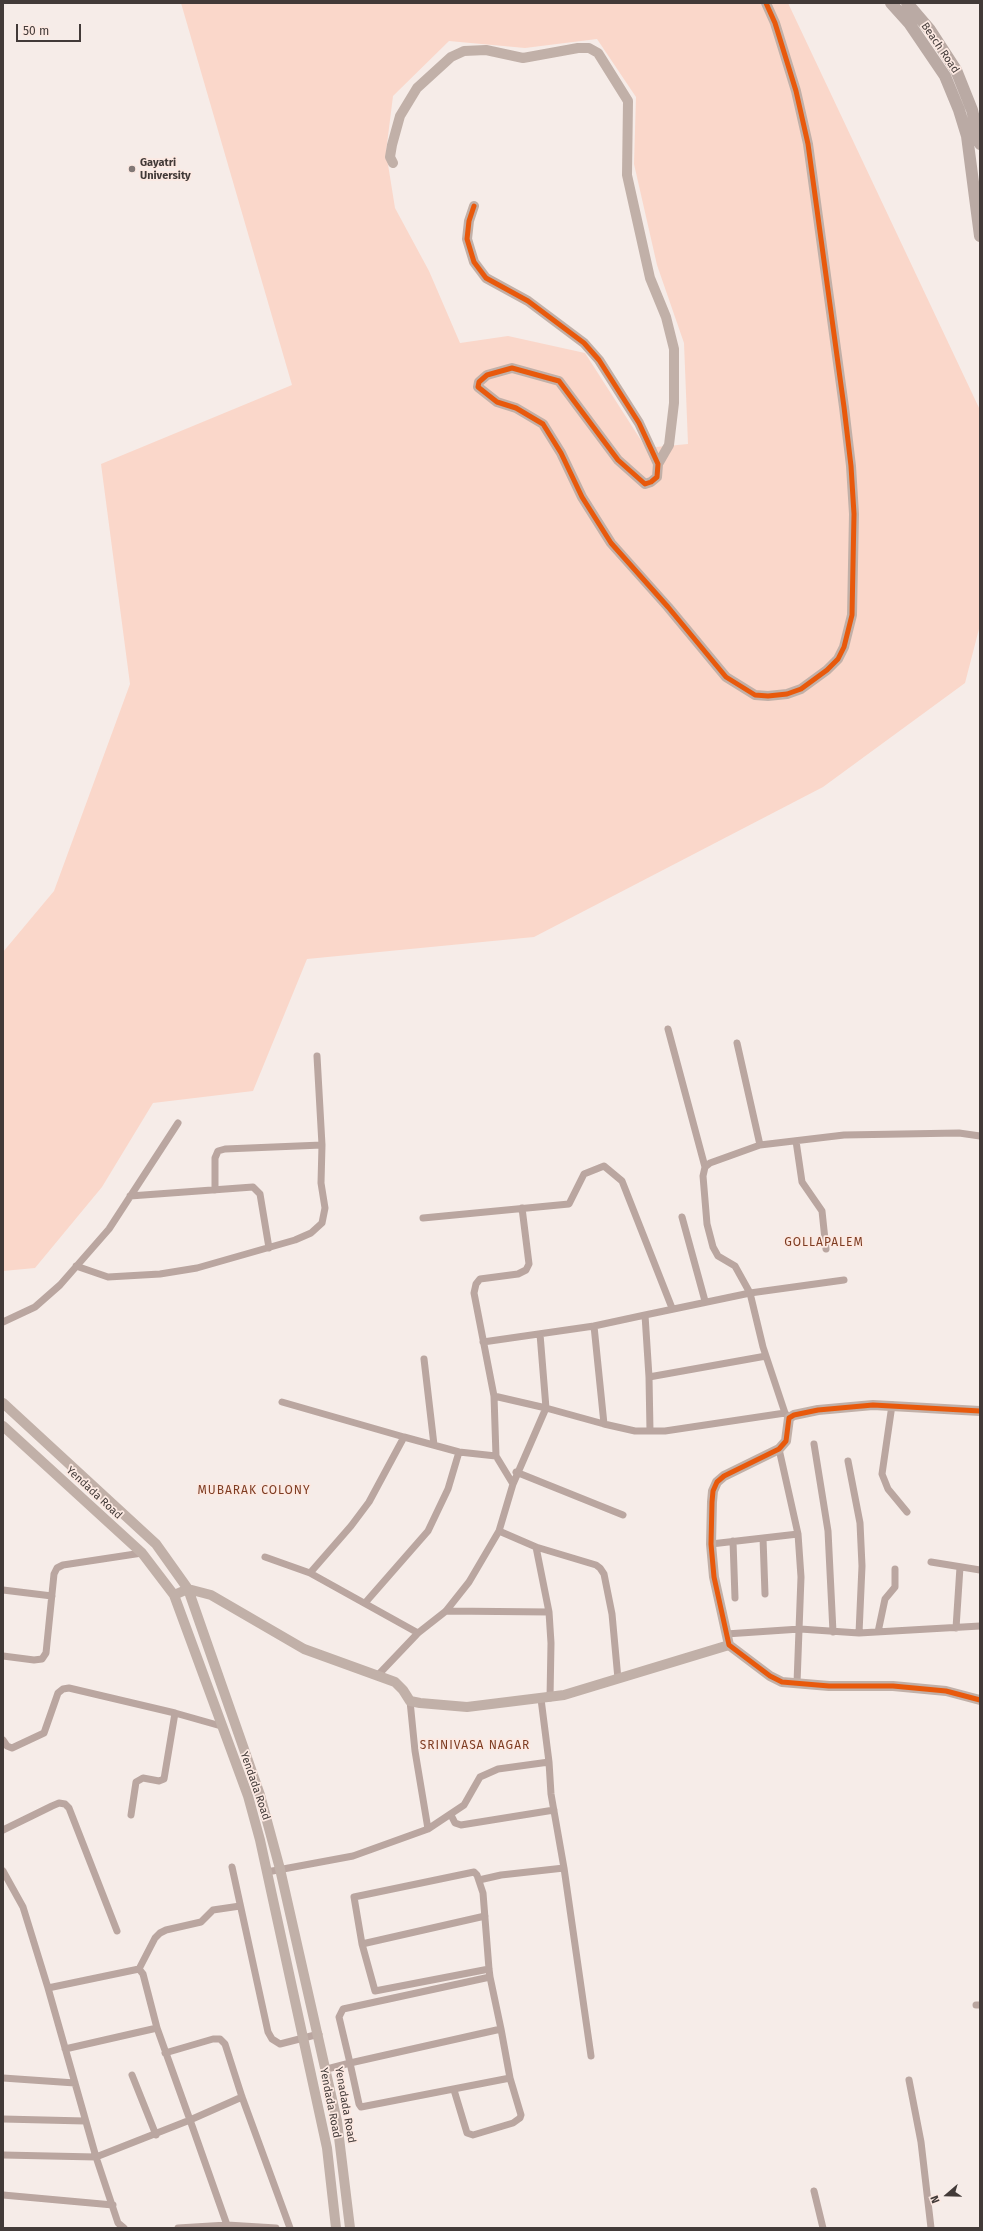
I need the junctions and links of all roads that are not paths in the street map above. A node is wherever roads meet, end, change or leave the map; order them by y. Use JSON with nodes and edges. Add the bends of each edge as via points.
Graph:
{"nodes":[{"id":1,"x":766,"y":3,"type":"edge"},
{"id":2,"x":891,"y":3,"type":"edge"},
{"id":3,"x":907,"y":3,"type":"edge"},
{"id":4,"x":980,"y":144,"type":"edge"},
{"id":5,"x":393,"y":163,"type":"dead end"},
{"id":6,"x":474,"y":206,"type":"dead end"},
{"id":7,"x":978,"y":210,"type":"edge"},
{"id":8,"x":980,"y":236,"type":"edge"},
{"id":9,"x":658,"y":464,"type":"junction"},
{"id":10,"x":668,"y":1029,"type":"dead end"},
{"id":11,"x":737,"y":1043,"type":"dead end"},
{"id":12,"x":317,"y":1056,"type":"dead end"},
{"id":13,"x":178,"y":1123,"type":"dead end"},
{"id":14,"x":980,"y":1136,"type":"edge"},
{"id":15,"x":796,"y":1141,"type":"junction"},
{"id":16,"x":322,"y":1145,"type":"junction"},
{"id":17,"x":760,"y":1145,"type":"junction"},
{"id":18,"x":705,"y":1168,"type":"junction"},
{"id":19,"x":215,"y":1190,"type":"junction"},
{"id":20,"x":130,"y":1196,"type":"junction"},
{"id":21,"x":522,"y":1208,"type":"junction"},
{"id":22,"x":682,"y":1217,"type":"dead end"},
{"id":23,"x":423,"y":1218,"type":"dead end"},
{"id":24,"x":268,"y":1248,"type":"junction"},
{"id":25,"x":826,"y":1249,"type":"dead end"},
{"id":26,"x":76,"y":1266,"type":"junction"},
{"id":27,"x":844,"y":1280,"type":"dead end"},
{"id":28,"x":750,"y":1293,"type":"junction"},
{"id":29,"x":705,"y":1302,"type":"junction"},
{"id":30,"x":672,"y":1308,"type":"junction"},
{"id":31,"x":645,"y":1315,"type":"junction"},
{"id":32,"x":3,"y":1322,"type":"edge"},
{"id":33,"x":594,"y":1326,"type":"junction"},
{"id":34,"x":540,"y":1334,"type":"junction"},
{"id":35,"x":483,"y":1342,"type":"junction"},
{"id":36,"x":766,"y":1356,"type":"junction"},
{"id":37,"x":424,"y":1359,"type":"dead end"},
{"id":38,"x":649,"y":1377,"type":"junction"},
{"id":39,"x":494,"y":1396,"type":"junction"},
{"id":40,"x":282,"y":1402,"type":"dead end"},
{"id":41,"x":3,"y":1403,"type":"edge"},
{"id":42,"x":892,"y":1405,"type":"junction"},
{"id":43,"x":546,"y":1408,"type":"junction"},
{"id":44,"x":980,"y":1411,"type":"edge"},
{"id":45,"x":787,"y":1415,"type":"junction"},
{"id":46,"x":604,"y":1424,"type":"junction"},
{"id":47,"x":3,"y":1426,"type":"edge"},
{"id":48,"x":650,"y":1431,"type":"junction"},
{"id":49,"x":404,"y":1437,"type":"junction"},
{"id":50,"x":814,"y":1444,"type":"dead end"},
{"id":51,"x":434,"y":1445,"type":"junction"},
{"id":52,"x":779,"y":1450,"type":"junction"},
{"id":53,"x":459,"y":1452,"type":"junction"},
{"id":54,"x":496,"y":1456,"type":"junction"},
{"id":55,"x":848,"y":1461,"type":"dead end"},
{"id":56,"x":516,"y":1472,"type":"junction"},
{"id":57,"x":513,"y":1484,"type":"junction"},
{"id":58,"x":907,"y":1512,"type":"dead end"},
{"id":59,"x":624,"y":1515,"type":"dead end"},
{"id":60,"x":499,"y":1531,"type":"junction"},
{"id":61,"x":798,"y":1534,"type":"junction"},
{"id":62,"x":763,"y":1538,"type":"junction"},
{"id":63,"x":733,"y":1541,"type":"junction"},
{"id":64,"x":711,"y":1544,"type":"junction"},
{"id":65,"x":536,"y":1547,"type":"junction"},
{"id":66,"x":142,"y":1553,"type":"junction"},
{"id":67,"x":266,"y":1557,"type":"dead end"},
{"id":68,"x":931,"y":1562,"type":"dead end"},
{"id":69,"x":960,"y":1567,"type":"junction"},
{"id":70,"x":895,"y":1568,"type":"dead end"},
{"id":71,"x":980,"y":1570,"type":"edge"},
{"id":72,"x":310,"y":1573,"type":"junction"},
{"id":73,"x":188,"y":1589,"type":"junction"},
{"id":74,"x":3,"y":1590,"type":"edge"},
{"id":75,"x":765,"y":1594,"type":"dead end"},
{"id":76,"x":174,"y":1595,"type":"junction"},
{"id":77,"x":52,"y":1596,"type":"junction"},
{"id":78,"x":735,"y":1598,"type":"dead end"},
{"id":79,"x":365,"y":1603,"type":"junction"},
{"id":80,"x":446,"y":1611,"type":"junction"},
{"id":81,"x":549,"y":1612,"type":"junction"},
{"id":82,"x":980,"y":1626,"type":"edge"},
{"id":83,"x":956,"y":1628,"type":"junction"},
{"id":84,"x":800,"y":1629,"type":"junction"},
{"id":85,"x":833,"y":1632,"type":"junction"},
{"id":86,"x":878,"y":1632,"type":"junction"},
{"id":87,"x":418,"y":1633,"type":"junction"},
{"id":88,"x":859,"y":1633,"type":"junction"},
{"id":89,"x":726,"y":1634,"type":"junction"},
{"id":90,"x":729,"y":1645,"type":"junction"},
{"id":91,"x":3,"y":1656,"type":"edge"},
{"id":92,"x":378,"y":1675,"type":"junction"},
{"id":93,"x":618,"y":1679,"type":"junction"},
{"id":94,"x":797,"y":1683,"type":"junction"},
{"id":95,"x":545,"y":1698,"type":"junction"},
{"id":96,"x":980,"y":1700,"type":"edge"},
{"id":97,"x":410,"y":1701,"type":"junction"},
{"id":98,"x":175,"y":1713,"type":"junction"},
{"id":99,"x":221,"y":1726,"type":"junction"},
{"id":100,"x":3,"y":1740,"type":"edge"},
{"id":101,"x":549,"y":1762,"type":"junction"},
{"id":102,"x":554,"y":1810,"type":"junction"},
{"id":103,"x":131,"y":1815,"type":"dead end"},
{"id":104,"x":451,"y":1815,"type":"junction"},
{"id":105,"x":428,"y":1829,"type":"junction"},
{"id":106,"x":3,"y":1830,"type":"edge"},
{"id":107,"x":232,"y":1866,"type":"dead end"},
{"id":108,"x":564,"y":1868,"type":"junction"},
{"id":109,"x":280,"y":1869,"type":"junction"},
{"id":110,"x":267,"y":1872,"type":"junction"},
{"id":111,"x":4,"y":1875,"type":"edge"},
{"id":112,"x":480,"y":1880,"type":"junction"},
{"id":113,"x":240,"y":1906,"type":"junction"},
{"id":114,"x":485,"y":1916,"type":"junction"},
{"id":115,"x":117,"y":1931,"type":"dead end"},
{"id":116,"x":362,"y":1944,"type":"junction"},
{"id":117,"x":139,"y":1969,"type":"junction"},
{"id":118,"x":490,"y":1973,"type":"junction"},
{"id":119,"x":48,"y":1988,"type":"junction"},
{"id":120,"x":157,"y":2028,"type":"junction"},
{"id":121,"x":501,"y":2029,"type":"junction"},
{"id":122,"x":319,"y":2034,"type":"junction"},
{"id":123,"x":304,"y":2038,"type":"junction"},
{"id":124,"x":65,"y":2049,"type":"junction"},
{"id":125,"x":165,"y":2053,"type":"junction"},
{"id":126,"x":591,"y":2056,"type":"dead end"},
{"id":127,"x":350,"y":2062,"type":"junction"},
{"id":128,"x":327,"y":2069,"type":"junction"},
{"id":129,"x":132,"y":2075,"type":"dead end"},
{"id":130,"x":3,"y":2078,"type":"edge"},
{"id":131,"x":510,"y":2078,"type":"junction"},
{"id":132,"x":910,"y":2080,"type":"dead end"},
{"id":133,"x":75,"y":2083,"type":"junction"},
{"id":134,"x":454,"y":2090,"type":"junction"},
{"id":135,"x":242,"y":2098,"type":"junction"},
{"id":136,"x":3,"y":2119,"type":"edge"},
{"id":137,"x":190,"y":2120,"type":"junction"},
{"id":138,"x":85,"y":2121,"type":"junction"},
{"id":139,"x":156,"y":2135,"type":"junction"},
{"id":140,"x":3,"y":2155,"type":"edge"},
{"id":141,"x":96,"y":2157,"type":"junction"},
{"id":142,"x":814,"y":2191,"type":"dead end"},
{"id":143,"x":3,"y":2195,"type":"edge"},
{"id":144,"x":113,"y":2205,"type":"junction"},
{"id":145,"x":120,"y":2226,"type":"edge"},
{"id":146,"x":226,"y":2226,"type":"edge"},
{"id":147,"x":178,"y":2228,"type":"edge"},
{"id":148,"x":276,"y":2228,"type":"edge"},
{"id":149,"x":290,"y":2228,"type":"edge"},
{"id":150,"x":336,"y":2228,"type":"edge"},
{"id":151,"x":350,"y":2228,"type":"edge"},
{"id":152,"x":823,"y":2228,"type":"edge"},
{"id":153,"x":931,"y":2228,"type":"edge"}],
"edges":[{"from":1,"to":9,"type":"street","via":[[775,23],[796,91],[808,144],[851,466],[854,514],[852,615],[844,647],[838,659],[827,670],[801,689],[787,694],[755,695],[726,677],[611,543],[582,497],[561,453],[543,424],[516,408],[496,402],[481,391],[478,387],[479,382],[488,375],[512,368],[559,381],[618,460],[645,484],[657,476]]},
{"from":2,"to":7,"type":"main road","via":[[909,23],[945,76],[967,136]]},
{"from":3,"to":4,"type":"main road","name":"Beach Road","via":[[930,30],[956,70],[972,110]]},
{"from":5,"to":9,"type":"street","via":[[390,156],[400,116],[417,88],[451,57],[464,51],[486,50],[523,58],[578,48],[589,48],[598,53],[628,101],[626,175],[650,278],[666,317],[674,349],[674,403],[669,445]]},
{"from":6,"to":9,"type":"street","via":[[467,238],[474,262],[486,278],[516,293],[584,343],[599,360],[639,423]]},
{"from":7,"to":8,"type":"main road"},
{"from":10,"to":18,"type":"street"},
{"from":11,"to":17,"type":"street"},
{"from":12,"to":16,"type":"street"},
{"from":13,"to":20,"type":"street"},
{"from":14,"to":15,"type":"street","via":[[959,1133],[844,1135]]},
{"from":15,"to":17,"type":"street"},
{"from":15,"to":25,"type":"street","via":[[802,1182],[822,1211]]},
{"from":16,"to":19,"type":"street","via":[[218,1150],[215,1158]]},
{"from":16,"to":24,"type":"street","via":[[321,1183],[325,1208],[322,1223],[311,1233]]},
{"from":17,"to":18,"type":"street"},
{"from":18,"to":28,"type":"street","via":[[703,1176],[707,1224],[712,1247],[718,1256],[735,1266]]},
{"from":19,"to":20,"type":"street"},
{"from":19,"to":24,"type":"street","via":[[253,1187],[257,1190],[260,1194]]},
{"from":20,"to":26,"type":"street","via":[[109,1229]]},
{"from":21,"to":23,"type":"street"},
{"from":21,"to":30,"type":"street","via":[[569,1204],[584,1174],[604,1166],[622,1181]]},
{"from":21,"to":35,"type":"street","via":[[529,1264],[526,1270],[518,1274],[489,1276],[480,1279],[476,1284],[474,1292]]},
{"from":22,"to":29,"type":"street"},
{"from":24,"to":26,"type":"street","via":[[198,1268],[160,1274],[108,1277]]},
{"from":26,"to":32,"type":"street","via":[[60,1285],[35,1307]]},
{"from":27,"to":28,"type":"street"},
{"from":28,"to":29,"type":"street"},
{"from":28,"to":36,"type":"street"},
{"from":29,"to":30,"type":"street"},
{"from":30,"to":31,"type":"street"},
{"from":31,"to":33,"type":"street"},
{"from":31,"to":38,"type":"street"},
{"from":33,"to":34,"type":"street"},
{"from":33,"to":46,"type":"street"},
{"from":34,"to":35,"type":"street"},
{"from":34,"to":43,"type":"street"},
{"from":35,"to":39,"type":"street"},
{"from":36,"to":38,"type":"street"},
{"from":36,"to":45,"type":"street"},
{"from":37,"to":51,"type":"street"},
{"from":38,"to":48,"type":"street"},
{"from":39,"to":43,"type":"street"},
{"from":39,"to":54,"type":"street"},
{"from":40,"to":49,"type":"street"},
{"from":41,"to":73,"type":"street","name":"Yendada Road","via":[[156,1544]]},
{"from":42,"to":44,"type":"street"},
{"from":42,"to":45,"type":"street","via":[[842,1407]]},
{"from":42,"to":58,"type":"street","via":[[882,1474],[888,1489]]},
{"from":43,"to":46,"type":"street"},
{"from":43,"to":56,"type":"street"},
{"from":45,"to":48,"type":"street"},
{"from":45,"to":52,"type":"street","via":[[786,1441]]},
{"from":46,"to":48,"type":"street","via":[[635,1431]]},
{"from":47,"to":66,"type":"street","name":"Yendada Road"},
{"from":49,"to":51,"type":"street"},
{"from":49,"to":72,"type":"street","via":[[369,1502]]},
{"from":50,"to":85,"type":"street","via":[[829,1543]]},
{"from":51,"to":53,"type":"street"},
{"from":52,"to":61,"type":"street"},
{"from":52,"to":64,"type":"street","via":[[724,1476],[717,1482],[713,1491]]},
{"from":53,"to":54,"type":"street"},
{"from":53,"to":79,"type":"street","via":[[448,1488],[428,1531]]},
{"from":54,"to":57,"type":"street"},
{"from":55,"to":88,"type":"street","via":[[860,1523],[862,1566]]},
{"from":56,"to":57,"type":"street"},
{"from":56,"to":59,"type":"street"},
{"from":57,"to":60,"type":"street"},
{"from":60,"to":65,"type":"street"},
{"from":60,"to":80,"type":"street","via":[[469,1582]]},
{"from":61,"to":62,"type":"street"},
{"from":61,"to":84,"type":"street","via":[[801,1577]]},
{"from":62,"to":63,"type":"street"},
{"from":62,"to":75,"type":"street"},
{"from":63,"to":64,"type":"street"},
{"from":63,"to":78,"type":"street"},
{"from":64,"to":89,"type":"street","via":[[714,1577]]},
{"from":65,"to":81,"type":"street"},
{"from":65,"to":93,"type":"street","via":[[596,1565],[604,1574],[612,1614]]},
{"from":66,"to":76,"type":"street","name":"Yendada Road"},
{"from":66,"to":77,"type":"street","via":[[63,1564],[54,1574]]},
{"from":67,"to":72,"type":"street"},
{"from":68,"to":69,"type":"street"},
{"from":69,"to":71,"type":"street"},
{"from":69,"to":83,"type":"street"},
{"from":70,"to":86,"type":"street","via":[[895,1586],[885,1599]]},
{"from":72,"to":79,"type":"street"},
{"from":73,"to":76,"type":"street"},
{"from":73,"to":92,"type":"street","via":[[211,1595],[304,1649]]},
{"from":73,"to":109,"type":"street","name":"Yendada Road","via":[[260,1795]]},
{"from":74,"to":77,"type":"street"},
{"from":76,"to":99,"type":"street","name":"Yendada Road"},
{"from":77,"to":91,"type":"street","via":[[46,1653],[42,1659]]},
{"from":79,"to":87,"type":"street"},
{"from":80,"to":81,"type":"street"},
{"from":80,"to":87,"type":"street"},
{"from":81,"to":95,"type":"street","via":[[551,1643]]},
{"from":82,"to":83,"type":"street"},
{"from":83,"to":86,"type":"street"},
{"from":84,"to":85,"type":"street"},
{"from":84,"to":89,"type":"street"},
{"from":84,"to":94,"type":"street"},
{"from":85,"to":88,"type":"street"},
{"from":86,"to":88,"type":"street"},
{"from":87,"to":92,"type":"street"},
{"from":89,"to":90,"type":"street"},
{"from":90,"to":93,"type":"street"},
{"from":90,"to":94,"type":"street","via":[[770,1676],[782,1682]]},
{"from":92,"to":97,"type":"street","via":[[395,1682]]},
{"from":93,"to":95,"type":"street"},
{"from":94,"to":96,"type":"street","via":[[946,1691]]},
{"from":95,"to":97,"type":"street","via":[[467,1707]]},
{"from":95,"to":101,"type":"street"},
{"from":97,"to":105,"type":"street"},
{"from":98,"to":99,"type":"street"},
{"from":98,"to":100,"type":"street","via":[[69,1688],[58,1693],[44,1733],[12,1748]]},
{"from":98,"to":103,"type":"street","via":[[164,1779],[159,1781],[143,1778],[136,1782]]},
{"from":99,"to":110,"type":"street","name":"Yendada Road","via":[[248,1796]]},
{"from":101,"to":102,"type":"street"},
{"from":101,"to":104,"type":"street","via":[[489,1772],[480,1776],[464,1805]]},
{"from":102,"to":104,"type":"street","via":[[461,1825],[455,1823]]},
{"from":102,"to":108,"type":"street"},
{"from":104,"to":105,"type":"street"},
{"from":105,"to":109,"type":"street","via":[[354,1856]]},
{"from":106,"to":115,"type":"street","via":[[59,1803],[69,1808]]},
{"from":107,"to":113,"type":"street"},
{"from":108,"to":112,"type":"street"},
{"from":108,"to":126,"type":"street"},
{"from":109,"to":110,"type":"street"},
{"from":109,"to":122,"type":"street","name":"Yendada Road"},
{"from":110,"to":123,"type":"street","name":"Yendada Road"},
{"from":111,"to":119,"type":"street","via":[[23,1907]]},
{"from":112,"to":114,"type":"street"},
{"from":112,"to":116,"type":"street","via":[[474,1872],[467,1872],[354,1897]]},
{"from":113,"to":117,"type":"street","via":[[213,1910],[206,1920],[160,1933]]},
{"from":113,"to":123,"type":"street","via":[[268,2032],[272,2039],[280,2044]]},
{"from":114,"to":116,"type":"street"},
{"from":114,"to":118,"type":"street"},
{"from":116,"to":118,"type":"street","via":[[375,1991]]},
{"from":117,"to":119,"type":"street"},
{"from":117,"to":120,"type":"street","via":[[143,1974]]},
{"from":118,"to":121,"type":"street"},
{"from":118,"to":127,"type":"street","via":[[343,2009],[339,2017]]},
{"from":119,"to":124,"type":"street"},
{"from":120,"to":124,"type":"street"},
{"from":120,"to":125,"type":"street"},
{"from":121,"to":127,"type":"street"},
{"from":121,"to":131,"type":"street"},
{"from":122,"to":123,"type":"street"},
{"from":122,"to":128,"type":"street","name":"Yenadada Road"},
{"from":123,"to":150,"type":"street","name":"Yendada Road","via":[[327,2148]]},
{"from":124,"to":133,"type":"street"},
{"from":125,"to":135,"type":"street","via":[[220,2039],[225,2044]]},
{"from":125,"to":137,"type":"street"},
{"from":127,"to":128,"type":"street"},
{"from":127,"to":134,"type":"street","via":[[358,2104],[361,2107]]},
{"from":128,"to":151,"type":"street","name":"Yenadada Road","via":[[337,2121]]},
{"from":129,"to":139,"type":"street"},
{"from":130,"to":133,"type":"street"},
{"from":131,"to":134,"type":"street"},
{"from":131,"to":134,"type":"street","via":[[520,2118],[513,2123],[473,2135],[467,2133]]},
{"from":132,"to":153,"type":"street","via":[[921,2142]]},
{"from":133,"to":138,"type":"street"},
{"from":135,"to":137,"type":"street"},
{"from":135,"to":149,"type":"street"},
{"from":136,"to":138,"type":"street"},
{"from":137,"to":139,"type":"street"},
{"from":137,"to":146,"type":"street"},
{"from":138,"to":141,"type":"street"},
{"from":139,"to":141,"type":"street"},
{"from":140,"to":141,"type":"street"},
{"from":141,"to":144,"type":"street"},
{"from":142,"to":152,"type":"street"},
{"from":143,"to":144,"type":"street"},
{"from":144,"to":145,"type":"street"},
{"from":146,"to":147,"type":"street"},
{"from":146,"to":148,"type":"street"}]}
